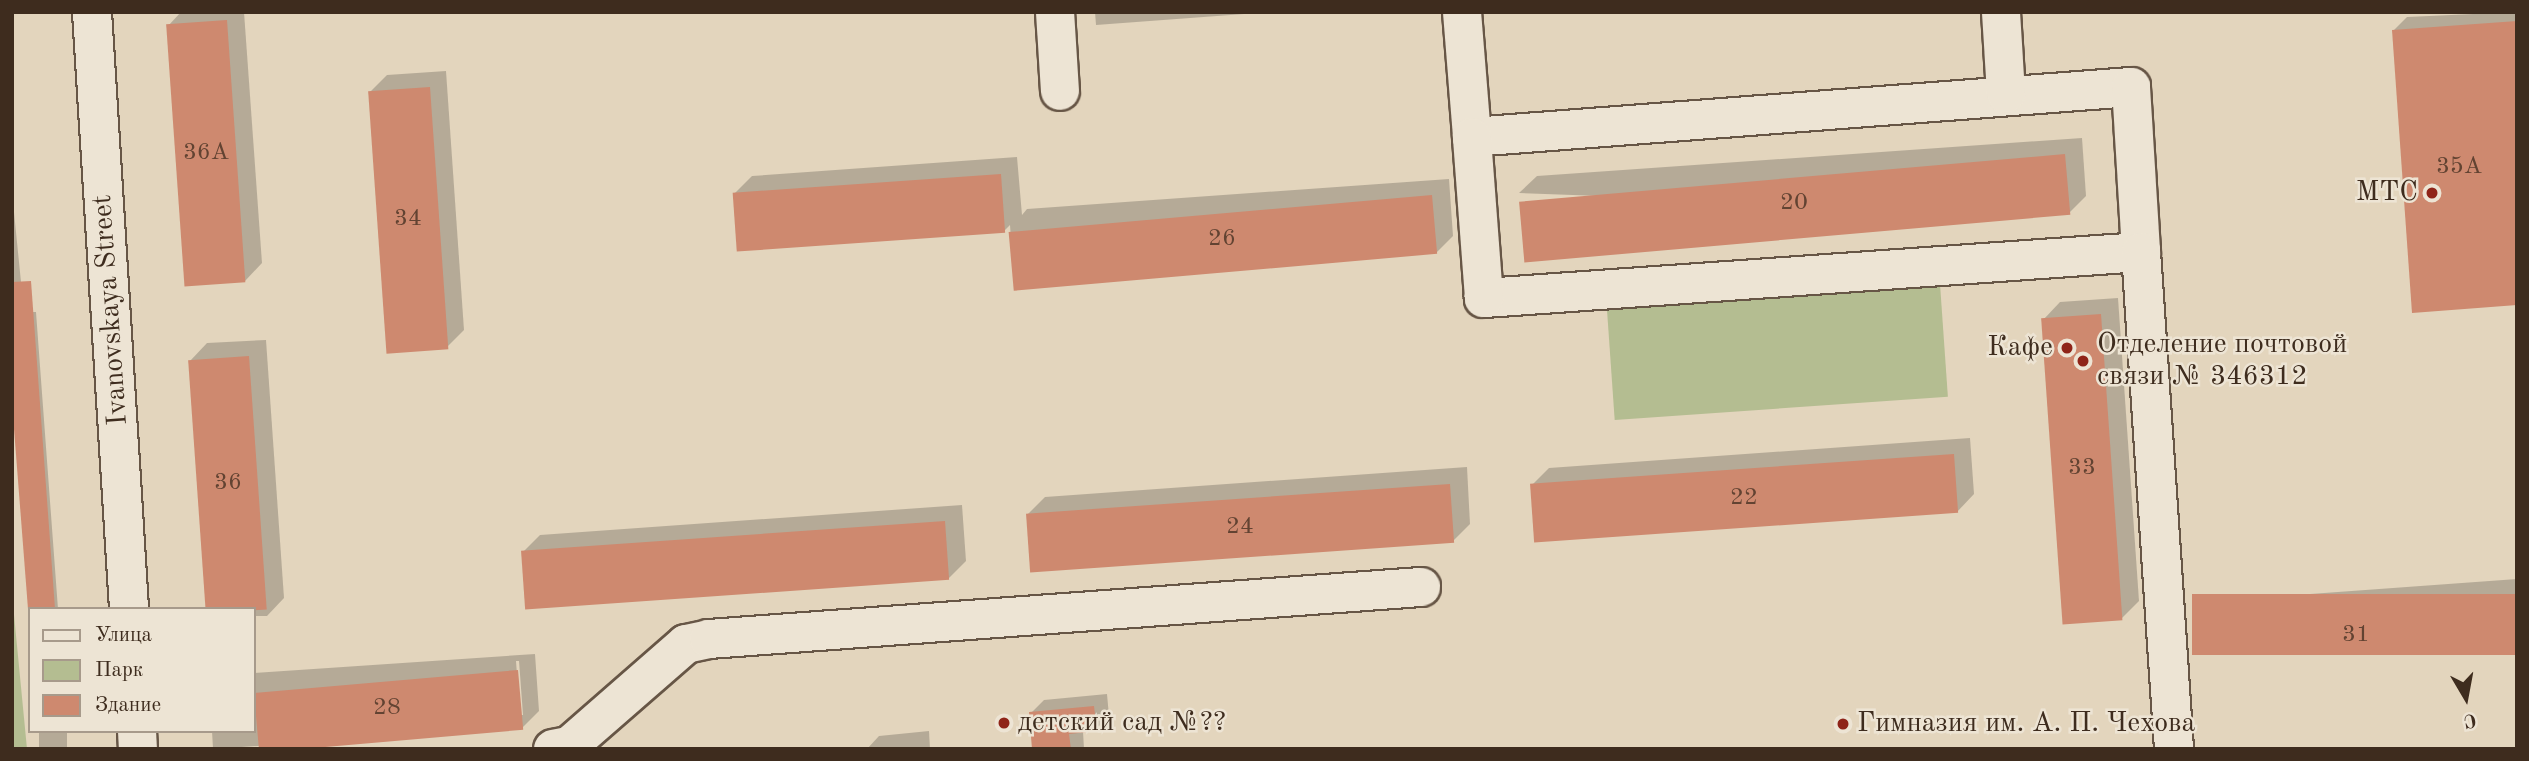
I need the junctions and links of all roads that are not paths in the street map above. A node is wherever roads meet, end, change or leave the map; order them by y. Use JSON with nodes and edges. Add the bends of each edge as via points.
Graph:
{"nodes":[{"id":1,"x":92,"y":12,"type":"edge"},
{"id":2,"x":1055,"y":12,"type":"edge"},
{"id":3,"x":1462,"y":12,"type":"edge"},
{"id":4,"x":2001,"y":12,"type":"edge"},
{"id":5,"x":1060,"y":91,"type":"dead end"},
{"id":6,"x":2006,"y":94,"type":"junction"},
{"id":7,"x":1472,"y":137,"type":"junction"},
{"id":8,"x":2141,"y":252,"type":"junction"},
{"id":9,"x":1421,"y":587,"type":"dead end"},
{"id":10,"x":130,"y":607,"type":"edge"},
{"id":11,"x":552,"y":749,"type":"edge"},
{"id":12,"x":2174,"y":749,"type":"edge"}],
"edges":[{"from":1,"to":10,"type":"street","name":"Ivanovskaya Street"},
{"from":2,"to":5,"type":"street"},
{"from":3,"to":7,"type":"street"},
{"from":4,"to":6,"type":"street"},
{"from":6,"to":7,"type":"street"},
{"from":6,"to":8,"type":"street","via":[[2131,86]]},
{"from":7,"to":8,"type":"street","via":[[1484,298]]},
{"from":8,"to":12,"type":"street"},
{"from":9,"to":11,"type":"street","via":[[709,639],[686,644],[569,746]]}]}
